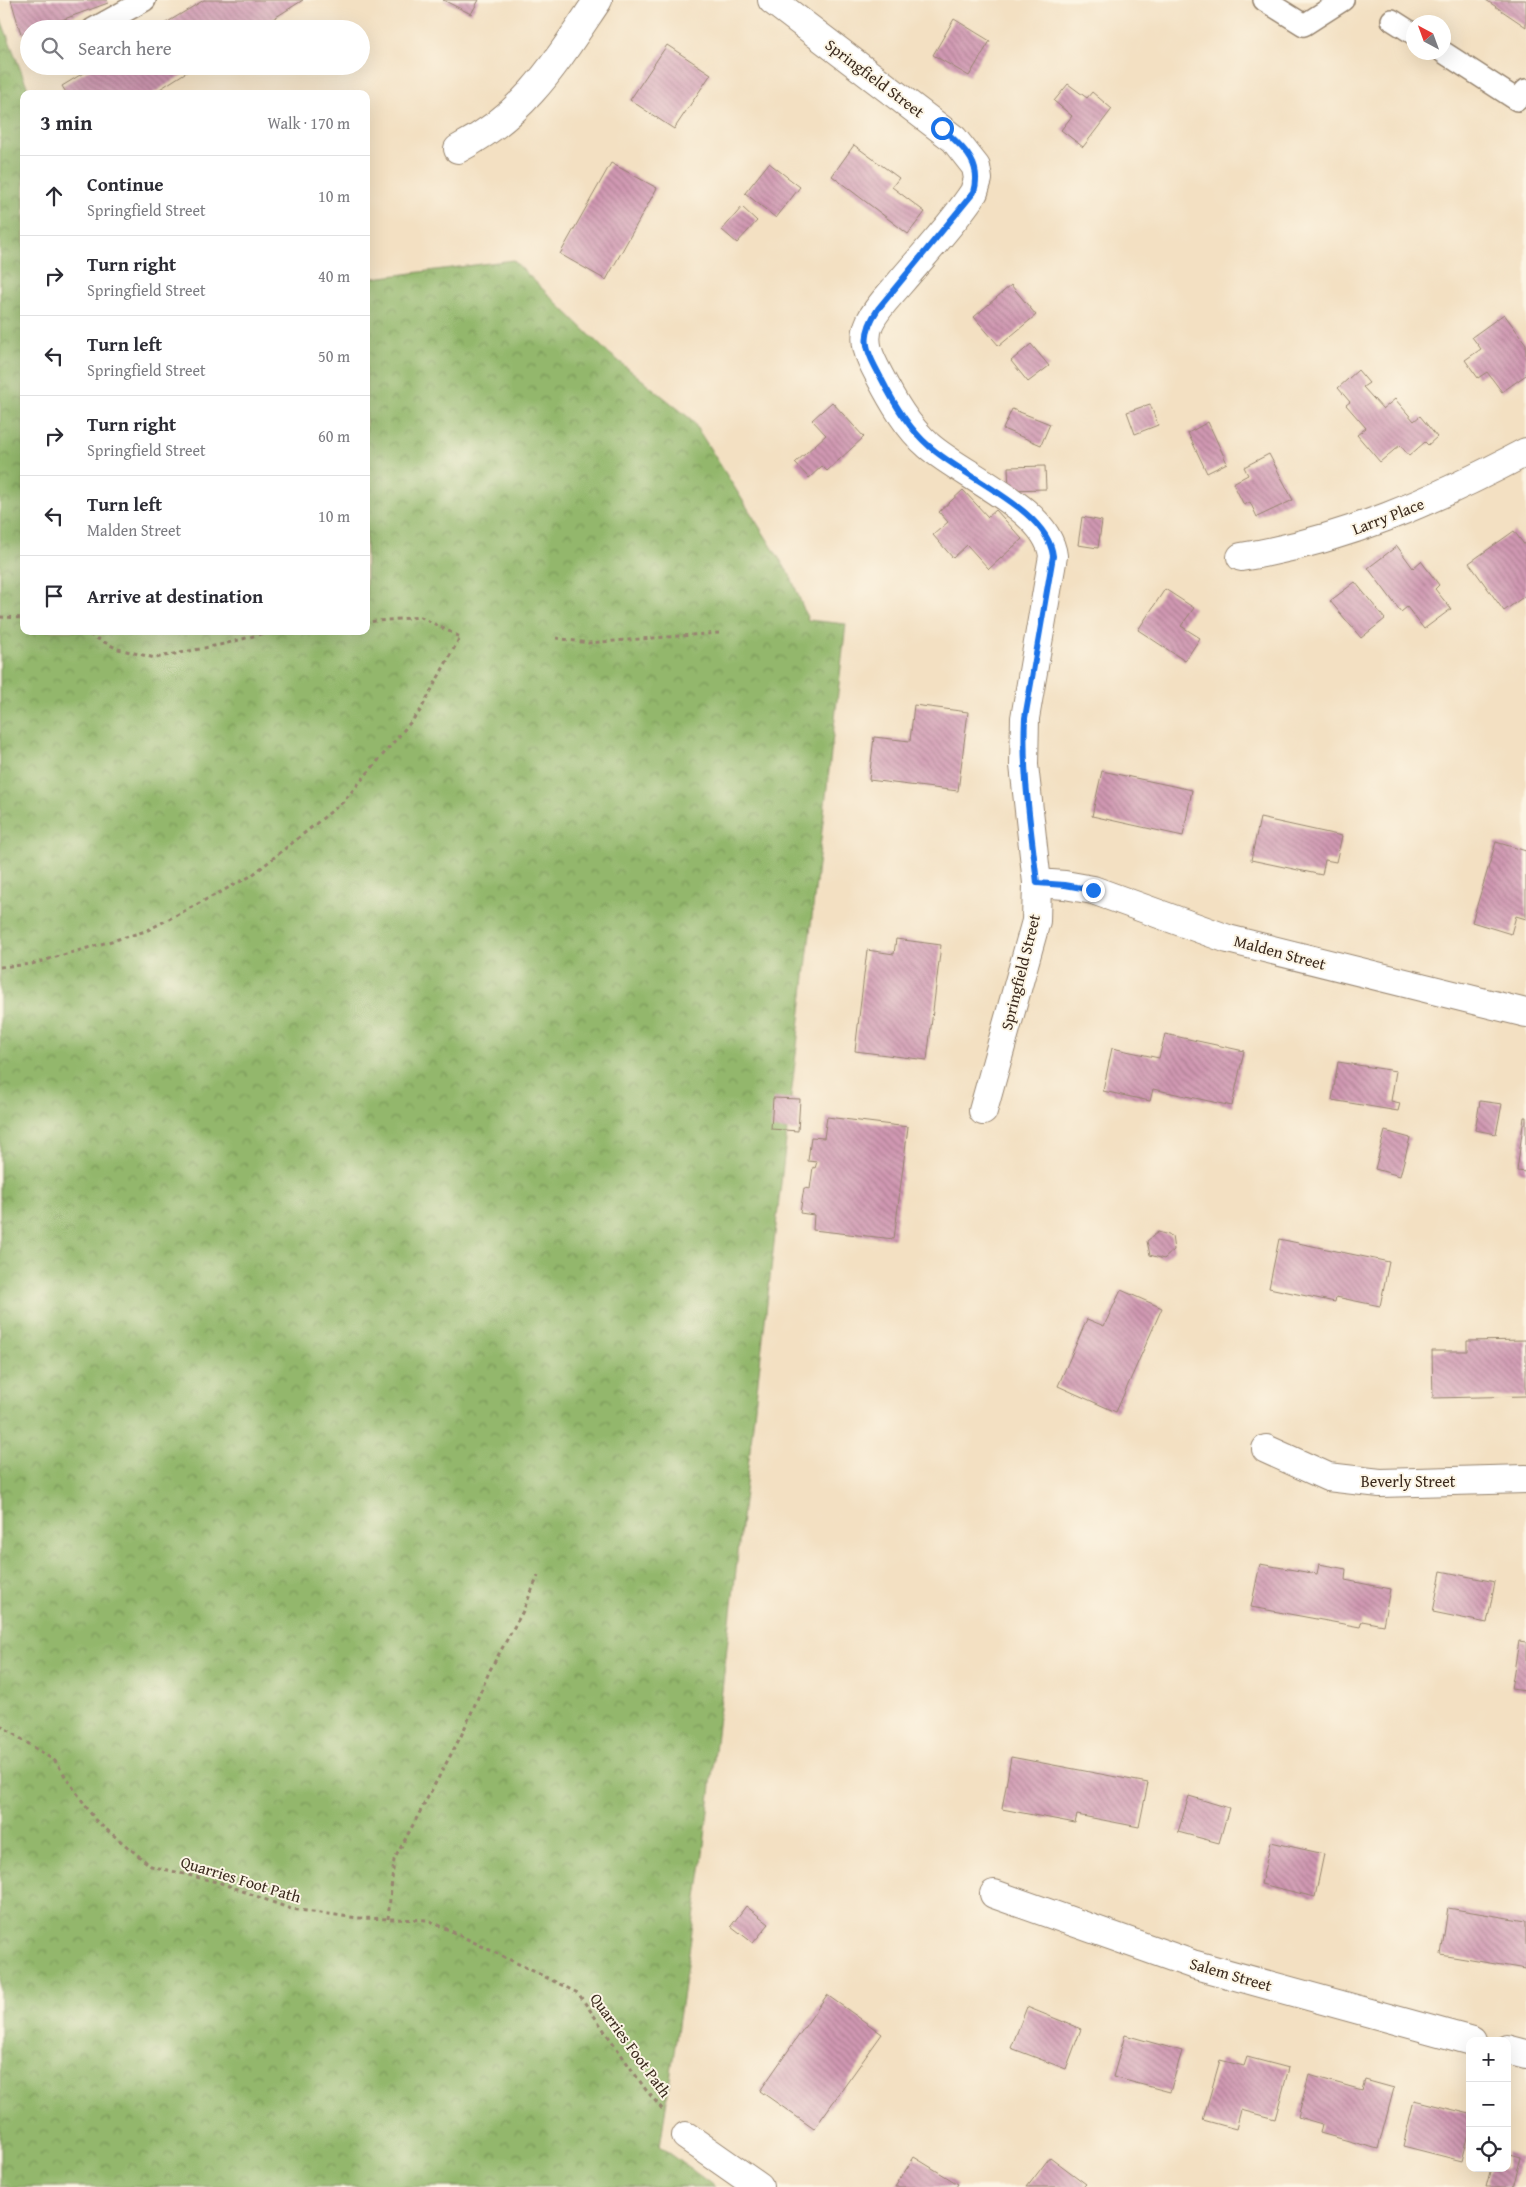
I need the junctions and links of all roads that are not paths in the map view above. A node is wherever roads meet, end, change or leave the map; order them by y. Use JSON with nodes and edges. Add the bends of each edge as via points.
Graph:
{"nodes":[{"id":1,"x":145,"y":0,"type":"edge"},
{"id":2,"x":598,"y":0,"type":"edge"},
{"id":3,"x":772,"y":0,"type":"edge"},
{"id":4,"x":1264,"y":0,"type":"edge"},
{"id":5,"x":1343,"y":0,"type":"edge"},
{"id":6,"x":109,"y":20,"type":"edge"},
{"id":7,"x":1392,"y":20,"type":"dead end"},
{"id":8,"x":1406,"y":29,"type":"edge"},
{"id":9,"x":1451,"y":57,"type":"edge"},
{"id":10,"x":1526,"y":90,"type":"edge"},
{"id":11,"x":458,"y":149,"type":"dead end"},
{"id":12,"x":1526,"y":452,"type":"edge"},
{"id":13,"x":1241,"y":558,"type":"dead end"},
{"id":14,"x":1037,"y":883,"type":"junction"},
{"id":15,"x":1526,"y":1013,"type":"edge"},
{"id":16,"x":983,"y":1111,"type":"dead end"},
{"id":17,"x":1266,"y":1448,"type":"dead end"},
{"id":18,"x":1526,"y":1479,"type":"edge"},
{"id":19,"x":994,"y":1894,"type":"dead end"},
{"id":20,"x":1466,"y":2039,"type":"edge"},
{"id":21,"x":1511,"y":2050,"type":"edge"},
{"id":22,"x":1526,"y":2054,"type":"edge"},
{"id":23,"x":686,"y":2136,"type":"road end"},
{"id":24,"x":759,"y":2187,"type":"edge"}],
"edges":[{"from":1,"to":6,"type":"lane"},
{"from":2,"to":11,"type":"street","via":[[552,68],[518,108],[481,137]]},
{"from":3,"to":14,"type":"street","name":"Springfield Street","via":[[942,128],[976,167],[978,179],[974,192],[878,309],[870,321],[866,343],[889,395],[928,446],[1024,510],[1047,533],[1052,544],[1053,556],[1025,718],[1026,791]]},
{"from":4,"to":5,"type":"lane","via":[[1304,25]]},
{"from":7,"to":8,"type":"lane"},
{"from":9,"to":10,"type":"lane","via":[[1517,100]]},
{"from":12,"to":13,"type":"street","name":"Larry Place","via":[[1457,488],[1376,522],[1304,546]]},
{"from":14,"to":15,"type":"street","name":"Malden Street","via":[[1093,890],[1228,939]]},
{"from":14,"to":16,"type":"street","name":"Springfield Street","via":[[1036,921]]},
{"from":17,"to":18,"type":"street","name":"Beverly Street","via":[[1328,1478],[1380,1484]]},
{"from":19,"to":20,"type":"street","name":"Salem Street","via":[[1192,1964]]},
{"from":21,"to":22,"type":"street"},
{"from":23,"to":24,"type":"street"}]}
